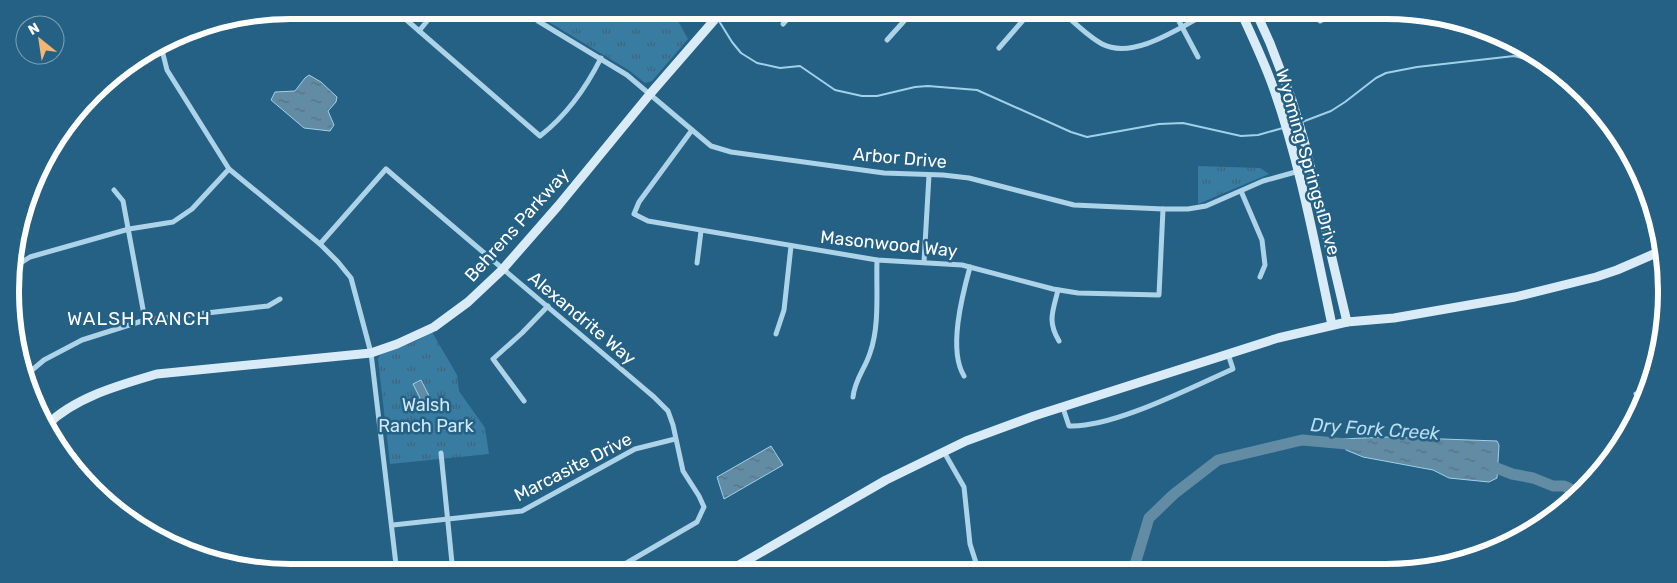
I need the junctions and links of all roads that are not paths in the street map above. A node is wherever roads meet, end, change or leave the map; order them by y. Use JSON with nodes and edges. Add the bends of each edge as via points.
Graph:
{"nodes":[{"id":1,"x":405,"y":19,"type":"edge"},
{"id":2,"x":429,"y":19,"type":"edge"},
{"id":3,"x":537,"y":19,"type":"edge"},
{"id":4,"x":714,"y":19,"type":"edge"},
{"id":5,"x":787,"y":19,"type":"edge"},
{"id":6,"x":906,"y":19,"type":"edge"},
{"id":7,"x":1024,"y":19,"type":"edge"},
{"id":8,"x":1071,"y":19,"type":"edge"},
{"id":9,"x":1178,"y":19,"type":"edge"},
{"id":10,"x":1196,"y":19,"type":"edge"},
{"id":11,"x":1244,"y":19,"type":"edge"},
{"id":12,"x":1259,"y":19,"type":"edge"},
{"id":13,"x":783,"y":24,"type":"dead end"},
{"id":14,"x":1182,"y":26,"type":"junction"},
{"id":15,"x":419,"y":31,"type":"junction"},
{"id":16,"x":887,"y":40,"type":"dead end"},
{"id":17,"x":1000,"y":48,"type":"dead end"},
{"id":18,"x":162,"y":51,"type":"edge"},
{"id":19,"x":1198,"y":57,"type":"dead end"},
{"id":20,"x":601,"y":58,"type":"junction"},
{"id":21,"x":650,"y":94,"type":"junction"},
{"id":22,"x":692,"y":130,"type":"junction"},
{"id":23,"x":1310,"y":168,"type":"junction"},
{"id":24,"x":229,"y":169,"type":"junction"},
{"id":25,"x":1297,"y":171,"type":"junction"},
{"id":26,"x":929,"y":174,"type":"junction"},
{"id":27,"x":114,"y":190,"type":"dead end"},
{"id":28,"x":1241,"y":191,"type":"junction"},
{"id":29,"x":1163,"y":209,"type":"junction"},
{"id":30,"x":129,"y":229,"type":"junction"},
{"id":31,"x":701,"y":231,"type":"junction"},
{"id":32,"x":320,"y":244,"type":"junction"},
{"id":33,"x":791,"y":246,"type":"junction"},
{"id":34,"x":1656,"y":253,"type":"edge"},
{"id":35,"x":877,"y":260,"type":"junction"},
{"id":36,"x":924,"y":262,"type":"junction"},
{"id":37,"x":20,"y":263,"type":"edge"},
{"id":38,"x":697,"y":263,"type":"dead end"},
{"id":39,"x":970,"y":268,"type":"junction"},
{"id":40,"x":502,"y":270,"type":"junction"},
{"id":41,"x":1260,"y":277,"type":"dead end"},
{"id":42,"x":1058,"y":290,"type":"junction"},
{"id":43,"x":280,"y":299,"type":"dead end"},
{"id":44,"x":548,"y":306,"type":"junction"},
{"id":45,"x":145,"y":320,"type":"junction"},
{"id":46,"x":1347,"y":322,"type":"junction"},
{"id":47,"x":1332,"y":326,"type":"junction"},
{"id":48,"x":776,"y":334,"type":"dead end"},
{"id":49,"x":1059,"y":341,"type":"dead end"},
{"id":50,"x":371,"y":353,"type":"junction"},
{"id":51,"x":1228,"y":353,"type":"junction"},
{"id":52,"x":31,"y":371,"type":"edge"},
{"id":53,"x":964,"y":376,"type":"dead end"},
{"id":54,"x":853,"y":397,"type":"dead end"},
{"id":55,"x":524,"y":401,"type":"dead end"},
{"id":56,"x":1063,"y":408,"type":"junction"},
{"id":57,"x":52,"y":421,"type":"edge"},
{"id":58,"x":675,"y":439,"type":"junction"},
{"id":59,"x":944,"y":452,"type":"junction"},
{"id":60,"x":440,"y":453,"type":"dead end"},
{"id":61,"x":447,"y":519,"type":"junction"},
{"id":62,"x":392,"y":525,"type":"junction"},
{"id":63,"x":396,"y":564,"type":"edge"},
{"id":64,"x":452,"y":564,"type":"edge"},
{"id":65,"x":625,"y":564,"type":"edge"},
{"id":66,"x":741,"y":564,"type":"edge"},
{"id":67,"x":976,"y":564,"type":"edge"}],
"edges":[{"from":1,"to":15,"type":"street"},
{"from":2,"to":15,"type":"street"},
{"from":3,"to":20,"type":"street","name":"Arbor Drive"},
{"from":4,"to":21,"type":"street","name":"Behrens Parkway"},
{"from":5,"to":13,"type":"street"},
{"from":6,"to":16,"type":"street"},
{"from":7,"to":17,"type":"street"},
{"from":8,"to":14,"type":"street","via":[[1103,45],[1131,49]]},
{"from":9,"to":14,"type":"street"},
{"from":10,"to":14,"type":"street"},
{"from":11,"to":25,"type":"street","name":"Wyoming Springs Drive","via":[[1271,82]]},
{"from":12,"to":23,"type":"street","name":"Wyoming Springs Drive","via":[[1292,100]]},
{"from":14,"to":19,"type":"street"},
{"from":15,"to":20,"type":"street","via":[[540,136],[556,124],[588,84]]},
{"from":18,"to":24,"type":"street","via":[[167,70]]},
{"from":20,"to":21,"type":"street","name":"Arbor Drive"},
{"from":21,"to":22,"type":"street","name":"Arbor Drive"},
{"from":21,"to":40,"type":"street","name":"Behrens Parkway"},
{"from":22,"to":26,"type":"street","name":"Arbor Drive","via":[[711,146],[731,152],[884,173]]},
{"from":22,"to":31,"type":"street","name":"Masonwood Way","via":[[639,202],[634,214],[648,222]]},
{"from":23,"to":25,"type":"street","name":"Arbor Drive"},
{"from":23,"to":46,"type":"street","name":"Wyoming Springs Drive"},
{"from":24,"to":30,"type":"street","via":[[192,209],[173,222]]},
{"from":24,"to":32,"type":"street"},
{"from":25,"to":28,"type":"street","name":"Arbor Drive"},
{"from":25,"to":47,"type":"street","name":"Wyoming Springs Drive"},
{"from":26,"to":29,"type":"street","name":"Arbor Drive","via":[[969,178],[1074,205]]},
{"from":26,"to":36,"type":"street"},
{"from":27,"to":30,"type":"street","via":[[123,201]]},
{"from":28,"to":29,"type":"street","name":"Arbor Drive","via":[[1198,208]]},
{"from":28,"to":41,"type":"street","via":[[1262,240],[1265,265]]},
{"from":29,"to":42,"type":"street","name":"Masonwood Way","via":[[1159,295]]},
{"from":30,"to":37,"type":"street","via":[[30,257]]},
{"from":30,"to":45,"type":"street"},
{"from":31,"to":33,"type":"street","name":"Masonwood Way"},
{"from":31,"to":38,"type":"street"},
{"from":32,"to":40,"type":"street","name":"Alexandrite Way","via":[[386,170]]},
{"from":32,"to":50,"type":"street","via":[[351,278]]},
{"from":33,"to":35,"type":"street","name":"Masonwood Way"},
{"from":33,"to":48,"type":"street","via":[[784,310]]},
{"from":34,"to":46,"type":"street","via":[[1603,275],[1541,291],[1461,308]]},
{"from":35,"to":36,"type":"street","name":"Masonwood Way"},
{"from":35,"to":54,"type":"street","via":[[873,340]]},
{"from":36,"to":39,"type":"street","name":"Masonwood Way"},
{"from":39,"to":42,"type":"street","name":"Masonwood Way"},
{"from":39,"to":53,"type":"street","via":[[961,301],[957,349]]},
{"from":40,"to":44,"type":"street","name":"Alexandrite Way"},
{"from":40,"to":50,"type":"street","name":"Behrens Parkway","via":[[468,302],[434,327]]},
{"from":42,"to":49,"type":"street","via":[[1052,327]]},
{"from":43,"to":45,"type":"street","via":[[268,306]]},
{"from":44,"to":55,"type":"street","via":[[493,360]]},
{"from":44,"to":58,"type":"street","name":"Alexandrite Way","via":[[668,411]]},
{"from":45,"to":52,"type":"street","via":[[82,340],[44,360]]},
{"from":46,"to":47,"type":"street"},
{"from":47,"to":51,"type":"street"},
{"from":50,"to":57,"type":"street","name":"Behrens Parkway","via":[[157,374],[80,402]]},
{"from":50,"to":62,"type":"street"},
{"from":51,"to":56,"type":"street"},
{"from":51,"to":56,"type":"street","via":[[1233,369],[1118,416],[1069,426]]},
{"from":56,"to":59,"type":"street","via":[[974,438]]},
{"from":58,"to":61,"type":"street","name":"Marcasite Drive","via":[[636,449],[522,511]]},
{"from":58,"to":65,"type":"street","name":"Alexandrite Way","via":[[683,471],[704,507],[697,522]]},
{"from":59,"to":66,"type":"street","via":[[886,480]]},
{"from":59,"to":67,"type":"street","via":[[964,486],[970,544]]},
{"from":60,"to":61,"type":"street"},
{"from":61,"to":62,"type":"street","name":"Marcasite Drive"},
{"from":61,"to":64,"type":"street"},
{"from":62,"to":63,"type":"street"}]}
